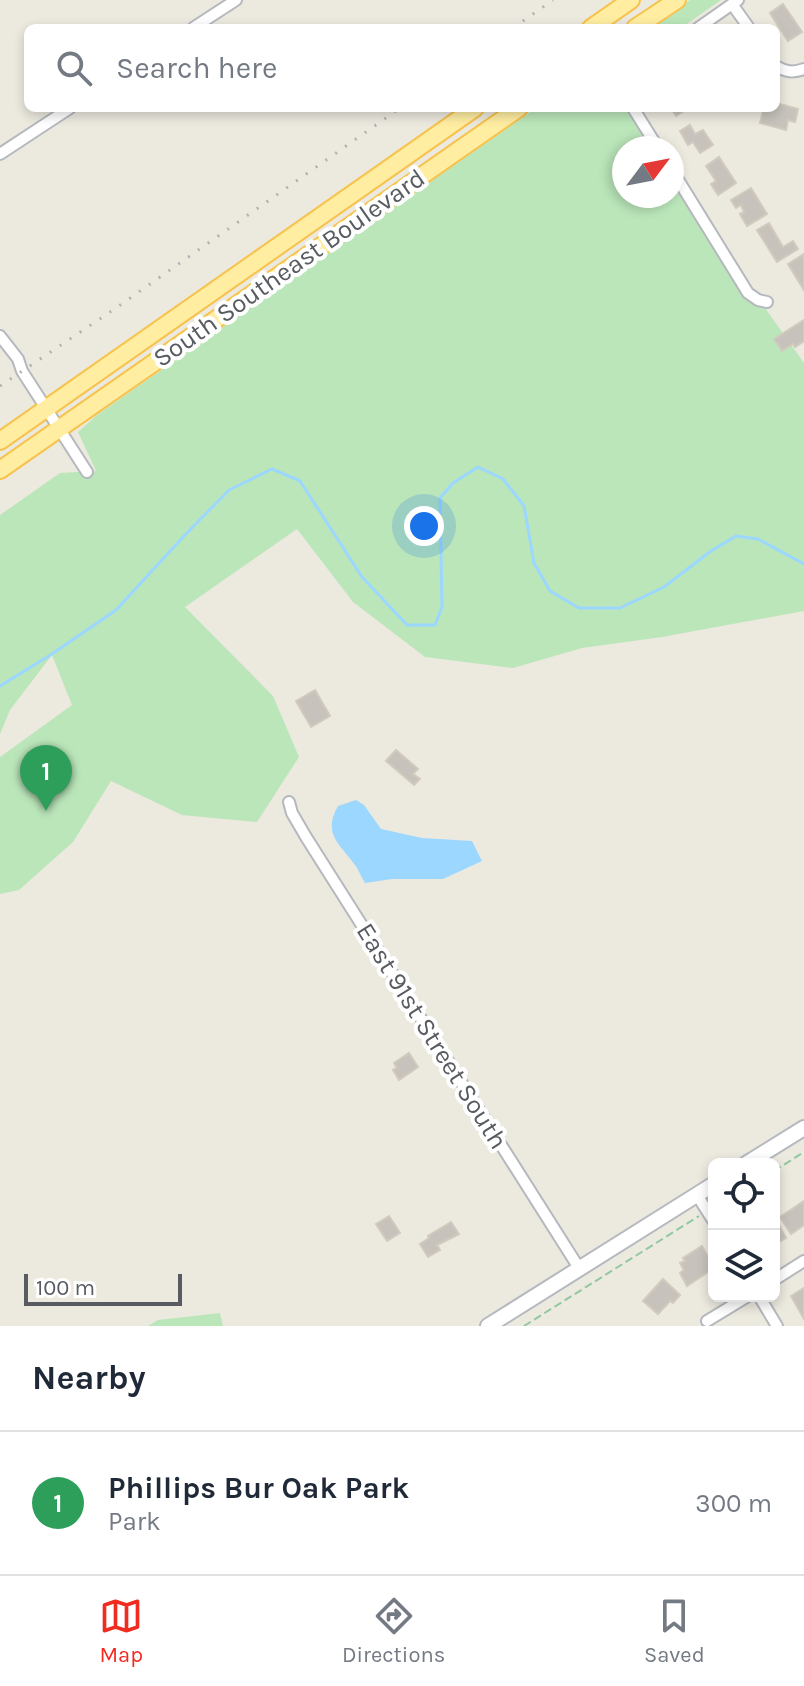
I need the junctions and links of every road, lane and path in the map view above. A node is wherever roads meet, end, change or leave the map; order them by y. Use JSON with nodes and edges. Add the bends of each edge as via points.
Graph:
{"nodes":[{"id":1,"x":236,"y":0,"type":"edge"},
{"id":2,"x":631,"y":0,"type":"edge"},
{"id":3,"x":677,"y":0,"type":"edge"},
{"id":4,"x":735,"y":2,"type":"edge"},
{"id":5,"x":199,"y":24,"type":"edge"},
{"id":6,"x":597,"y":24,"type":"edge"},
{"id":7,"x":641,"y":24,"type":"edge"},
{"id":8,"x":704,"y":24,"type":"edge"},
{"id":9,"x":747,"y":24,"type":"edge"},
{"id":10,"x":780,"y":68,"type":"edge"},
{"id":11,"x":804,"y":69,"type":"edge"},
{"id":12,"x":64,"y":112,"type":"edge"},
{"id":13,"x":469,"y":112,"type":"edge"},
{"id":14,"x":513,"y":112,"type":"edge"},
{"id":15,"x":636,"y":112,"type":"edge"},
{"id":16,"x":650,"y":136,"type":"edge"},
{"id":17,"x":0,"y":154,"type":"edge"},
{"id":18,"x":684,"y":189,"type":"edge"},
{"id":19,"x":767,"y":302,"type":"dead end"},
{"id":20,"x":1,"y":341,"type":"edge"},
{"id":21,"x":47,"y":408,"type":"junction"},
{"id":22,"x":59,"y":428,"type":"junction"},
{"id":23,"x":0,"y":441,"type":"edge"},
{"id":24,"x":0,"y":470,"type":"edge"},
{"id":25,"x":87,"y":472,"type":"dead end"},
{"id":26,"x":289,"y":802,"type":"dead end"},
{"id":27,"x":804,"y":1128,"type":"edge"},
{"id":28,"x":804,"y":1152,"type":"edge"},
{"id":29,"x":756,"y":1158,"type":"edge"},
{"id":30,"x":780,"y":1167,"type":"edge"},
{"id":31,"x":708,"y":1188,"type":"edge"},
{"id":32,"x":697,"y":1195,"type":"junction"},
{"id":33,"x":707,"y":1211,"type":"joint"},
{"id":34,"x":804,"y":1261,"type":"edge"},
{"id":35,"x":579,"y":1268,"type":"junction"},
{"id":36,"x":780,"y":1276,"type":"edge"},
{"id":37,"x":738,"y":1302,"type":"edge"},
{"id":38,"x":763,"y":1302,"type":"edge"},
{"id":39,"x":707,"y":1321,"type":"dead end"},
{"id":40,"x":488,"y":1326,"type":"edge"},
{"id":41,"x":524,"y":1326,"type":"edge"},
{"id":42,"x":777,"y":1326,"type":"edge"}],
"edges":[{"from":1,"to":5,"type":"street"},
{"from":2,"to":6,"type":"main road"},
{"from":3,"to":7,"type":"main road"},
{"from":4,"to":8,"type":"street"},
{"from":4,"to":9,"type":"street"},
{"from":10,"to":11,"type":"street"},
{"from":12,"to":17,"type":"street"},
{"from":13,"to":21,"type":"main road","name":"South Southeast Boulevard"},
{"from":14,"to":22,"type":"main road","name":"South Southeast Boulevard"},
{"from":15,"to":16,"type":"street"},
{"from":18,"to":19,"type":"street","via":[[748,293]]},
{"from":20,"to":21,"type":"street"},
{"from":21,"to":22,"type":"street"},
{"from":21,"to":23,"type":"main road","name":"South Southeast Boulevard"},
{"from":22,"to":24,"type":"main road","name":"South Southeast Boulevard"},
{"from":22,"to":25,"type":"street"},
{"from":26,"to":35,"type":"street","name":"East 91st Street South","via":[[306,837]]},
{"from":27,"to":29,"type":"street"},
{"from":28,"to":30,"type":"path"},
{"from":31,"to":32,"type":"street"},
{"from":32,"to":33,"type":"street"},
{"from":32,"to":35,"type":"street"},
{"from":33,"to":41,"type":"path"},
{"from":34,"to":36,"type":"street"},
{"from":35,"to":40,"type":"street"},
{"from":37,"to":39,"type":"street"},
{"from":38,"to":42,"type":"street"}]}
